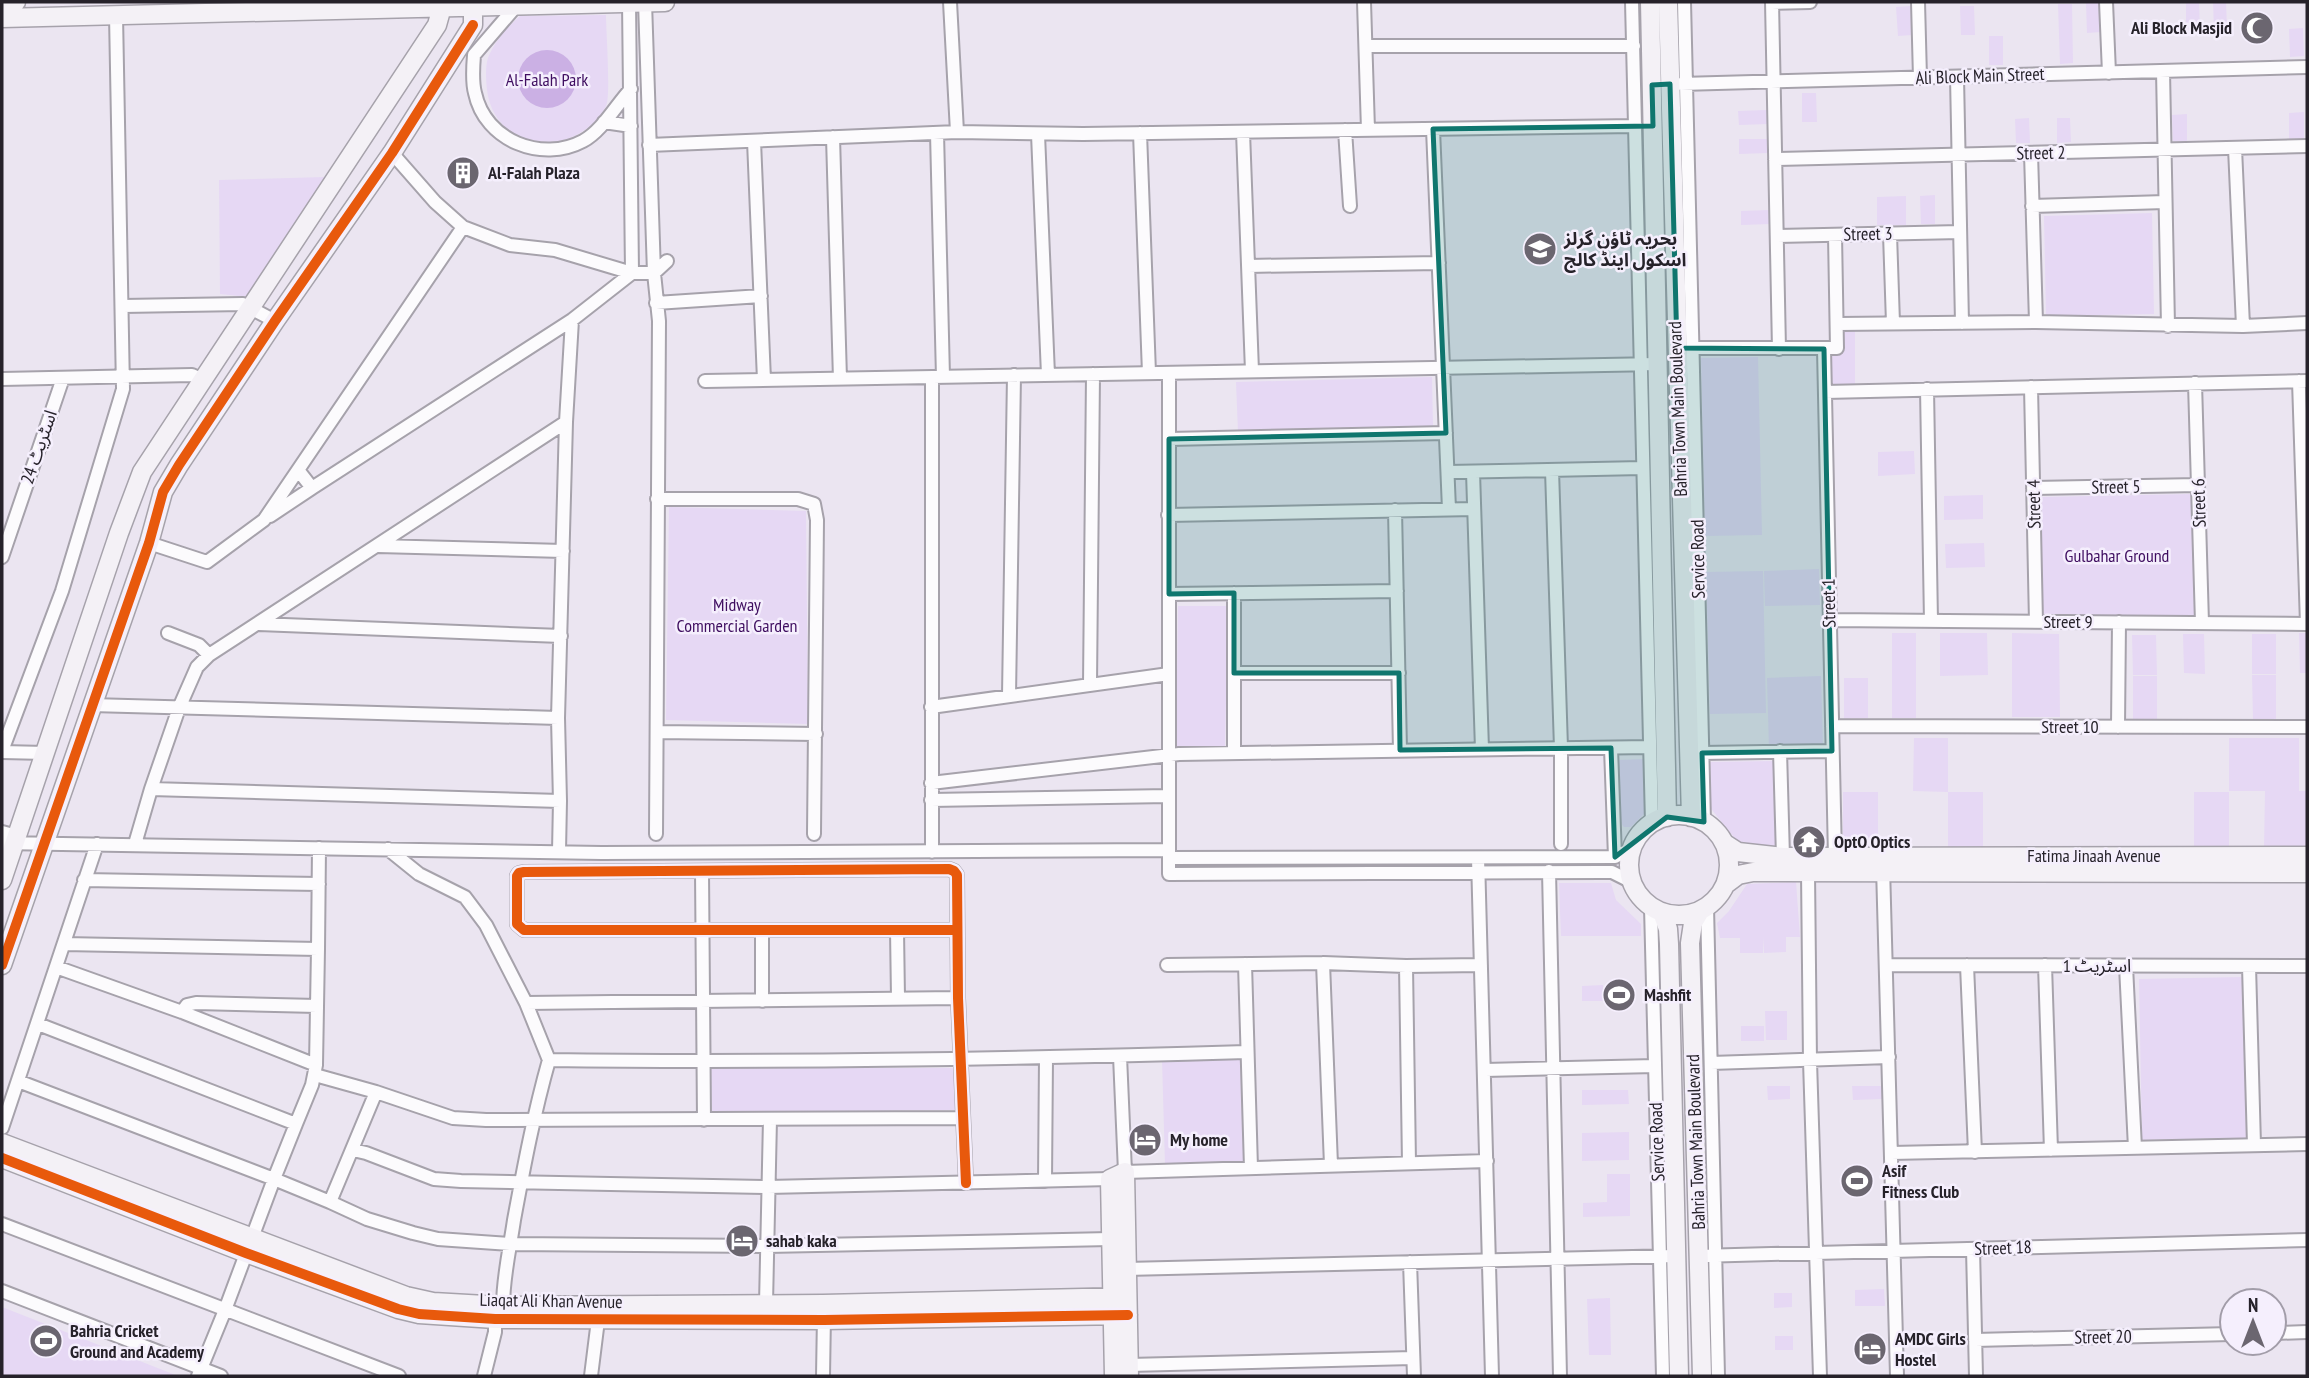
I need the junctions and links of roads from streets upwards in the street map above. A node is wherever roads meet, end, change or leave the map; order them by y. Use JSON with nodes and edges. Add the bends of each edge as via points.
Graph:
{"nodes":[{"id":1,"x":2,"y":2,"type":"edge"},
{"id":2,"x":8,"y":2,"type":"edge"},
{"id":3,"x":16,"y":2,"type":"edge"},
{"id":4,"x":637,"y":2,"type":"edge"},
{"id":5,"x":665,"y":2,"type":"edge"},
{"id":6,"x":950,"y":2,"type":"edge"},
{"id":7,"x":1364,"y":2,"type":"edge"},
{"id":8,"x":1632,"y":2,"type":"edge"},
{"id":9,"x":1650,"y":2,"type":"edge"},
{"id":10,"x":1668,"y":2,"type":"edge"},
{"id":11,"x":1684,"y":2,"type":"edge"},
{"id":12,"x":1772,"y":2,"type":"edge"},
{"id":13,"x":1810,"y":2,"type":"edge"},
{"id":14,"x":1918,"y":2,"type":"edge"},
{"id":15,"x":2106,"y":2,"type":"edge"},
{"id":16,"x":518,"y":5,"type":"junction"},
{"id":17,"x":473,"y":6,"type":"junction"},
{"id":18,"x":442,"y":7,"type":"junction"},
{"id":19,"x":116,"y":15,"type":"junction"},
{"id":20,"x":2,"y":18,"type":"edge"},
{"id":21,"x":473,"y":25,"type":"junction"},
{"id":22,"x":1366,"y":46,"type":"junction"},
{"id":23,"x":1634,"y":46,"type":"junction"},
{"id":24,"x":474,"y":55,"type":"junction"},
{"id":25,"x":2307,"y":67,"type":"edge"},
{"id":26,"x":2163,"y":71,"type":"junction"},
{"id":27,"x":2109,"y":72,"type":"junction"},
{"id":28,"x":1957,"y":77,"type":"junction"},
{"id":29,"x":1920,"y":78,"type":"junction"},
{"id":30,"x":1774,"y":82,"type":"junction"},
{"id":31,"x":1669,"y":84,"type":"junction"},
{"id":32,"x":631,"y":89,"type":"junction"},
{"id":33,"x":604,"y":122,"type":"junction"},
{"id":34,"x":631,"y":126,"type":"junction"},
{"id":35,"x":1636,"y":126,"type":"junction"},
{"id":36,"x":1433,"y":129,"type":"junction"},
{"id":37,"x":1345,"y":130,"type":"junction"},
{"id":38,"x":1368,"y":130,"type":"junction"},
{"id":39,"x":957,"y":132,"type":"junction"},
{"id":40,"x":1244,"y":132,"type":"junction"},
{"id":41,"x":937,"y":133,"type":"junction"},
{"id":42,"x":1140,"y":133,"type":"junction"},
{"id":43,"x":1038,"y":134,"type":"junction"},
{"id":44,"x":833,"y":138,"type":"junction"},
{"id":45,"x":754,"y":141,"type":"junction"},
{"id":46,"x":649,"y":145,"type":"junction"},
{"id":47,"x":2307,"y":146,"type":"edge"},
{"id":48,"x":2235,"y":148,"type":"junction"},
{"id":49,"x":2164,"y":150,"type":"junction"},
{"id":50,"x":392,"y":153,"type":"junction"},
{"id":51,"x":2031,"y":153,"type":"junction"},
{"id":52,"x":1959,"y":155,"type":"junction"},
{"id":53,"x":1775,"y":159,"type":"junction"},
{"id":54,"x":2165,"y":202,"type":"junction"},
{"id":55,"x":1350,"y":206,"type":"dead end"},
{"id":56,"x":2032,"y":206,"type":"junction"},
{"id":57,"x":463,"y":226,"type":"junction"},
{"id":58,"x":1960,"y":232,"type":"junction"},
{"id":59,"x":1835,"y":234,"type":"junction"},
{"id":60,"x":1890,"y":234,"type":"junction"},
{"id":61,"x":1777,"y":236,"type":"junction"},
{"id":62,"x":667,"y":261,"type":"dead end"},
{"id":63,"x":1440,"y":263,"type":"junction"},
{"id":64,"x":1248,"y":266,"type":"junction"},
{"id":65,"x":632,"y":273,"type":"junction"},
{"id":66,"x":654,"y":273,"type":"junction"},
{"id":67,"x":761,"y":296,"type":"junction"},
{"id":68,"x":656,"y":303,"type":"junction"},
{"id":69,"x":123,"y":306,"type":"junction"},
{"id":70,"x":250,"y":308,"type":"junction"},
{"id":71,"x":572,"y":320,"type":"junction"},
{"id":72,"x":275,"y":321,"type":"junction"},
{"id":73,"x":2035,"y":322,"type":"junction"},
{"id":74,"x":1893,"y":323,"type":"junction"},
{"id":75,"x":1962,"y":323,"type":"junction"},
{"id":76,"x":2307,"y":323,"type":"edge"},
{"id":77,"x":1838,"y":324,"type":"junction"},
{"id":78,"x":2168,"y":326,"type":"junction"},
{"id":79,"x":2244,"y":326,"type":"junction"},
{"id":80,"x":1779,"y":349,"type":"junction"},
{"id":81,"x":1824,"y":349,"type":"junction"},
{"id":82,"x":1688,"y":354,"type":"junction"},
{"id":83,"x":1649,"y":364,"type":"junction"},
{"id":84,"x":1444,"y":366,"type":"junction"},
{"id":85,"x":1252,"y":371,"type":"junction"},
{"id":86,"x":1149,"y":373,"type":"junction"},
{"id":87,"x":1169,"y":373,"type":"junction"},
{"id":88,"x":1093,"y":374,"type":"junction"},
{"id":89,"x":1014,"y":375,"type":"junction"},
{"id":90,"x":1048,"y":375,"type":"junction"},
{"id":91,"x":124,"y":377,"type":"junction"},
{"id":92,"x":937,"y":377,"type":"junction"},
{"id":93,"x":62,"y":378,"type":"junction"},
{"id":94,"x":2,"y":379,"type":"edge"},
{"id":95,"x":840,"y":379,"type":"junction"},
{"id":96,"x":202,"y":380,"type":"junction"},
{"id":97,"x":764,"y":380,"type":"junction"},
{"id":98,"x":705,"y":381,"type":"dead end"},
{"id":99,"x":2303,"y":381,"type":"edge"},
{"id":100,"x":2195,"y":383,"type":"junction"},
{"id":101,"x":2031,"y":387,"type":"junction"},
{"id":102,"x":1927,"y":389,"type":"junction"},
{"id":103,"x":1825,"y":392,"type":"junction"},
{"id":104,"x":566,"y":422,"type":"junction"},
{"id":105,"x":1446,"y":433,"type":"junction"},
{"id":106,"x":1168,"y":439,"type":"junction"},
{"id":107,"x":1643,"y":468,"type":"junction"},
{"id":108,"x":298,"y":470,"type":"junction"},
{"id":109,"x":1552,"y":470,"type":"junction"},
{"id":110,"x":1448,"y":472,"type":"junction"},
{"id":111,"x":1473,"y":472,"type":"junction"},
{"id":112,"x":2198,"y":485,"type":"junction"},
{"id":113,"x":312,"y":488,"type":"junction"},
{"id":114,"x":2033,"y":488,"type":"junction"},
{"id":115,"x":657,"y":499,"type":"junction"},
{"id":116,"x":1449,"y":509,"type":"junction"},
{"id":117,"x":1474,"y":509,"type":"junction"},
{"id":118,"x":1395,"y":510,"type":"junction"},
{"id":119,"x":1168,"y":514,"type":"junction"},
{"id":120,"x":264,"y":520,"type":"junction"},
{"id":121,"x":149,"y":543,"type":"junction"},
{"id":122,"x":378,"y":546,"type":"junction"},
{"id":123,"x":563,"y":551,"type":"junction"},
{"id":124,"x":2,"y":557,"type":"edge"},
{"id":125,"x":1397,"y":591,"type":"junction"},
{"id":126,"x":1234,"y":593,"type":"junction"},
{"id":127,"x":1168,"y":594,"type":"junction"},
{"id":128,"x":1830,"y":620,"type":"junction"},
{"id":129,"x":1931,"y":621,"type":"junction"},
{"id":130,"x":2036,"y":622,"type":"junction"},
{"id":131,"x":2119,"y":622,"type":"junction"},
{"id":132,"x":2202,"y":623,"type":"junction"},
{"id":133,"x":259,"y":624,"type":"junction"},
{"id":134,"x":2307,"y":624,"type":"edge"},
{"id":135,"x":168,"y":633,"type":"dead end"},
{"id":136,"x":561,"y":636,"type":"junction"},
{"id":137,"x":209,"y":655,"type":"junction"},
{"id":138,"x":1234,"y":673,"type":"junction"},
{"id":139,"x":1399,"y":673,"type":"junction"},
{"id":140,"x":1169,"y":674,"type":"junction"},
{"id":141,"x":1090,"y":685,"type":"junction"},
{"id":142,"x":1009,"y":696,"type":"junction"},
{"id":143,"x":91,"y":705,"type":"junction"},
{"id":144,"x":931,"y":707,"type":"junction"},
{"id":145,"x":179,"y":708,"type":"junction"},
{"id":146,"x":558,"y":718,"type":"junction"},
{"id":147,"x":1832,"y":726,"type":"junction"},
{"id":148,"x":2118,"y":727,"type":"junction"},
{"id":149,"x":2307,"y":727,"type":"edge"},
{"id":150,"x":656,"y":732,"type":"junction"},
{"id":151,"x":816,"y":734,"type":"junction"},
{"id":152,"x":1650,"y":747,"type":"junction"},
{"id":153,"x":1561,"y":748,"type":"junction"},
{"id":154,"x":1612,"y":748,"type":"junction"},
{"id":155,"x":1482,"y":749,"type":"junction"},
{"id":156,"x":1401,"y":750,"type":"junction"},
{"id":157,"x":2,"y":751,"type":"edge"},
{"id":158,"x":1780,"y":751,"type":"junction"},
{"id":159,"x":1832,"y":751,"type":"junction"},
{"id":160,"x":1234,"y":752,"type":"junction"},
{"id":161,"x":46,"y":753,"type":"junction"},
{"id":162,"x":1702,"y":753,"type":"junction"},
{"id":163,"x":1169,"y":755,"type":"junction"},
{"id":164,"x":931,"y":783,"type":"junction"},
{"id":165,"x":151,"y":789,"type":"junction"},
{"id":166,"x":1169,"y":796,"type":"junction"},
{"id":167,"x":931,"y":800,"type":"junction"},
{"id":168,"x":561,"y":801,"type":"junction"},
{"id":169,"x":1697,"y":819,"type":"junction"},
{"id":170,"x":1660,"y":820,"type":"junction"},
{"id":171,"x":656,"y":834,"type":"dead end"},
{"id":172,"x":814,"y":834,"type":"dead end"},
{"id":173,"x":9,"y":839,"type":"edge"},
{"id":174,"x":44,"y":843,"type":"junction"},
{"id":175,"x":1724,"y":843,"type":"junction"},
{"id":176,"x":97,"y":844,"type":"junction"},
{"id":177,"x":135,"y":844,"type":"junction"},
{"id":178,"x":1561,"y":844,"type":"dead end"},
{"id":179,"x":319,"y":848,"type":"junction"},
{"id":180,"x":1632,"y":848,"type":"junction"},
{"id":181,"x":388,"y":849,"type":"junction"},
{"id":182,"x":559,"y":851,"type":"junction"},
{"id":183,"x":932,"y":852,"type":"junction"},
{"id":184,"x":1169,"y":854,"type":"junction"},
{"id":185,"x":2307,"y":856,"type":"edge"},
{"id":186,"x":1615,"y":857,"type":"junction"},
{"id":187,"x":1783,"y":857,"type":"junction"},
{"id":188,"x":1835,"y":857,"type":"junction"},
{"id":189,"x":1882,"y":864,"type":"junction"},
{"id":190,"x":1478,"y":865,"type":"junction"},
{"id":191,"x":4,"y":869,"type":"edge"},
{"id":192,"x":702,"y":871,"type":"junction"},
{"id":193,"x":1549,"y":871,"type":"junction"},
{"id":194,"x":1808,"y":872,"type":"junction"},
{"id":195,"x":2307,"y":873,"type":"edge"},
{"id":196,"x":84,"y":880,"type":"junction"},
{"id":197,"x":1632,"y":881,"type":"junction"},
{"id":198,"x":319,"y":884,"type":"junction"},
{"id":199,"x":1726,"y":884,"type":"junction"},
{"id":200,"x":1703,"y":909,"type":"junction"},
{"id":201,"x":1657,"y":910,"type":"junction"},
{"id":202,"x":703,"y":930,"type":"junction"},
{"id":203,"x":762,"y":930,"type":"junction"},
{"id":204,"x":897,"y":930,"type":"junction"},
{"id":205,"x":957,"y":930,"type":"junction"},
{"id":206,"x":64,"y":944,"type":"junction"},
{"id":207,"x":318,"y":949,"type":"junction"},
{"id":208,"x":1323,"y":963,"type":"junction"},
{"id":209,"x":1245,"y":964,"type":"junction"},
{"id":210,"x":2,"y":965,"type":"edge"},
{"id":211,"x":1167,"y":965,"type":"dead end"},
{"id":212,"x":1481,"y":965,"type":"junction"},
{"id":213,"x":1886,"y":965,"type":"junction"},
{"id":214,"x":1967,"y":965,"type":"junction"},
{"id":215,"x":2045,"y":965,"type":"junction"},
{"id":216,"x":1406,"y":966,"type":"junction"},
{"id":217,"x":2126,"y":966,"type":"junction"},
{"id":218,"x":2249,"y":966,"type":"junction"},
{"id":219,"x":2307,"y":966,"type":"edge"},
{"id":220,"x":56,"y":967,"type":"junction"},
{"id":221,"x":898,"y":998,"type":"junction"},
{"id":222,"x":958,"y":998,"type":"junction"},
{"id":223,"x":762,"y":1001,"type":"junction"},
{"id":224,"x":703,"y":1002,"type":"junction"},
{"id":225,"x":526,"y":1003,"type":"junction"},
{"id":226,"x":317,"y":1006,"type":"junction"},
{"id":227,"x":182,"y":1012,"type":"junction"},
{"id":228,"x":38,"y":1024,"type":"junction"},
{"id":229,"x":1246,"y":1052,"type":"junction"},
{"id":230,"x":1120,"y":1056,"type":"junction"},
{"id":231,"x":1889,"y":1057,"type":"junction"},
{"id":232,"x":1046,"y":1058,"type":"junction"},
{"id":233,"x":961,"y":1059,"type":"junction"},
{"id":234,"x":548,"y":1060,"type":"junction"},
{"id":235,"x":1810,"y":1061,"type":"junction"},
{"id":236,"x":703,"y":1062,"type":"junction"},
{"id":237,"x":1711,"y":1063,"type":"junction"},
{"id":238,"x":1655,"y":1066,"type":"junction"},
{"id":239,"x":1554,"y":1068,"type":"junction"},
{"id":240,"x":315,"y":1070,"type":"junction"},
{"id":241,"x":1485,"y":1070,"type":"junction"},
{"id":242,"x":18,"y":1081,"type":"junction"},
{"id":243,"x":376,"y":1092,"type":"junction"},
{"id":244,"x":963,"y":1118,"type":"junction"},
{"id":245,"x":770,"y":1119,"type":"junction"},
{"id":246,"x":704,"y":1120,"type":"junction"},
{"id":247,"x":532,"y":1121,"type":"junction"},
{"id":248,"x":296,"y":1124,"type":"junction"},
{"id":249,"x":2,"y":1128,"type":"edge"},
{"id":250,"x":2,"y":1143,"type":"edge"},
{"id":251,"x":2307,"y":1144,"type":"edge"},
{"id":252,"x":2254,"y":1145,"type":"junction"},
{"id":253,"x":2135,"y":1148,"type":"junction"},
{"id":254,"x":353,"y":1150,"type":"junction"},
{"id":255,"x":2051,"y":1150,"type":"junction"},
{"id":256,"x":1975,"y":1152,"type":"junction"},
{"id":257,"x":1891,"y":1153,"type":"junction"},
{"id":258,"x":2,"y":1158,"type":"edge"},
{"id":259,"x":1487,"y":1161,"type":"junction"},
{"id":260,"x":1409,"y":1163,"type":"junction"},
{"id":261,"x":1331,"y":1166,"type":"junction"},
{"id":262,"x":1251,"y":1168,"type":"junction"},
{"id":263,"x":1118,"y":1175,"type":"junction"},
{"id":264,"x":274,"y":1179,"type":"junction"},
{"id":265,"x":1045,"y":1181,"type":"junction"},
{"id":266,"x":966,"y":1183,"type":"junction"},
{"id":267,"x":521,"y":1184,"type":"junction"},
{"id":268,"x":768,"y":1187,"type":"junction"},
{"id":269,"x":330,"y":1202,"type":"junction"},
{"id":270,"x":2,"y":1224,"type":"edge"},
{"id":271,"x":1110,"y":1239,"type":"junction"},
{"id":272,"x":2307,"y":1240,"type":"edge"},
{"id":273,"x":510,"y":1244,"type":"junction"},
{"id":274,"x":248,"y":1245,"type":"junction"},
{"id":275,"x":767,"y":1246,"type":"junction"},
{"id":276,"x":1973,"y":1249,"type":"junction"},
{"id":277,"x":1894,"y":1251,"type":"junction"},
{"id":278,"x":1817,"y":1253,"type":"junction"},
{"id":279,"x":1668,"y":1256,"type":"junction"},
{"id":280,"x":1707,"y":1256,"type":"junction"},
{"id":281,"x":1557,"y":1259,"type":"junction"},
{"id":282,"x":1490,"y":1261,"type":"junction"},
{"id":283,"x":1410,"y":1262,"type":"junction"},
{"id":284,"x":1126,"y":1269,"type":"junction"},
{"id":285,"x":2,"y":1291,"type":"edge"},
{"id":286,"x":766,"y":1304,"type":"junction"},
{"id":287,"x":1120,"y":1306,"type":"junction"},
{"id":288,"x":225,"y":1310,"type":"junction"},
{"id":289,"x":640,"y":1312,"type":"junction"},
{"id":290,"x":823,"y":1312,"type":"junction"},
{"id":291,"x":499,"y":1313,"type":"junction"},
{"id":292,"x":598,"y":1320,"type":"junction"},
{"id":293,"x":2307,"y":1332,"type":"edge"},
{"id":294,"x":2288,"y":1333,"type":"edge"},
{"id":295,"x":2218,"y":1334,"type":"edge"},
{"id":296,"x":1975,"y":1340,"type":"junction"},
{"id":297,"x":1413,"y":1358,"type":"junction"},
{"id":298,"x":1129,"y":1371,"type":"edge"},
{"id":299,"x":199,"y":1372,"type":"edge"},
{"id":300,"x":221,"y":1376,"type":"edge"},
{"id":301,"x":399,"y":1376,"type":"edge"},
{"id":302,"x":484,"y":1376,"type":"edge"},
{"id":303,"x":591,"y":1376,"type":"edge"},
{"id":304,"x":823,"y":1376,"type":"edge"},
{"id":305,"x":1114,"y":1376,"type":"edge"},
{"id":306,"x":1414,"y":1376,"type":"edge"},
{"id":307,"x":1492,"y":1376,"type":"edge"},
{"id":308,"x":1560,"y":1376,"type":"edge"},
{"id":309,"x":1663,"y":1376,"type":"edge"},
{"id":310,"x":1679,"y":1376,"type":"edge"},
{"id":311,"x":1702,"y":1376,"type":"edge"},
{"id":312,"x":1718,"y":1376,"type":"edge"},
{"id":313,"x":1820,"y":1376,"type":"edge"},
{"id":314,"x":1897,"y":1376,"type":"edge"},
{"id":315,"x":1976,"y":1376,"type":"edge"}],
"edges":[{"from":1,"to":2,"type":"street"},
{"from":2,"to":3,"type":"street"},
{"from":4,"to":5,"type":"street"},
{"from":4,"to":16,"type":"street"},
{"from":4,"to":32,"type":"street"},
{"from":4,"to":46,"type":"street"},
{"from":6,"to":39,"type":"street"},
{"from":7,"to":22,"type":"street"},
{"from":8,"to":23,"type":"street"},
{"from":9,"to":31,"type":"street","name":"Bahria Town Main Boulevard"},
{"from":10,"to":31,"type":"street","name":"Bahria Town Main Boulevard"},
{"from":11,"to":31,"type":"street"},
{"from":12,"to":13,"type":"street"},
{"from":12,"to":30,"type":"street"},
{"from":14,"to":29,"type":"street"},
{"from":15,"to":27,"type":"street"},
{"from":16,"to":17,"type":"street"},
{"from":16,"to":24,"type":"street"},
{"from":17,"to":18,"type":"street"},
{"from":17,"to":21,"type":"street"},
{"from":18,"to":19,"type":"street"},
{"from":18,"to":70,"type":"street","via":[[437,25]]},
{"from":19,"to":20,"type":"street"},
{"from":19,"to":69,"type":"street"},
{"from":21,"to":24,"type":"street"},
{"from":21,"to":50,"type":"street"},
{"from":22,"to":23,"type":"street"},
{"from":22,"to":38,"type":"street"},
{"from":23,"to":35,"type":"street"},
{"from":24,"to":33,"type":"street","via":[[475,93],[482,111],[508,139],[526,147],[564,148],[596,133]]},
{"from":25,"to":26,"type":"street","name":"Ali Block Main Street"},
{"from":26,"to":27,"type":"street","name":"Ali Block Main Street"},
{"from":26,"to":49,"type":"street"},
{"from":27,"to":28,"type":"street","name":"Ali Block Main Street"},
{"from":28,"to":29,"type":"street","name":"Ali Block Main Street"},
{"from":28,"to":52,"type":"street"},
{"from":29,"to":30,"type":"street","name":"Ali Block Main Street"},
{"from":30,"to":31,"type":"street","name":"Ali Block Main Street"},
{"from":30,"to":53,"type":"street"},
{"from":31,"to":82,"type":"street","name":"Bahria Town Main Boulevard"},
{"from":31,"to":83,"type":"street","name":"Bahria Town Main Boulevard"},
{"from":32,"to":33,"type":"street"},
{"from":32,"to":34,"type":"street"},
{"from":33,"to":34,"type":"street"},
{"from":34,"to":65,"type":"street"},
{"from":35,"to":36,"type":"street"},
{"from":35,"to":83,"type":"street"},
{"from":36,"to":38,"type":"street"},
{"from":36,"to":63,"type":"street"},
{"from":37,"to":38,"type":"street"},
{"from":37,"to":40,"type":"street"},
{"from":37,"to":55,"type":"street"},
{"from":39,"to":41,"type":"street"},
{"from":39,"to":43,"type":"street"},
{"from":40,"to":42,"type":"street"},
{"from":40,"to":64,"type":"street"},
{"from":41,"to":44,"type":"street"},
{"from":41,"to":92,"type":"street"},
{"from":42,"to":43,"type":"street"},
{"from":42,"to":86,"type":"street"},
{"from":43,"to":90,"type":"street"},
{"from":44,"to":45,"type":"street"},
{"from":44,"to":95,"type":"street"},
{"from":45,"to":46,"type":"street"},
{"from":45,"to":67,"type":"street"},
{"from":46,"to":66,"type":"street"},
{"from":47,"to":48,"type":"street","name":"Street 2"},
{"from":48,"to":49,"type":"street","name":"Street 2"},
{"from":48,"to":79,"type":"street"},
{"from":49,"to":51,"type":"street","name":"Street 2"},
{"from":49,"to":54,"type":"street"},
{"from":50,"to":57,"type":"street"},
{"from":50,"to":72,"type":"street"},
{"from":51,"to":52,"type":"street","name":"Street 2"},
{"from":51,"to":56,"type":"street"},
{"from":52,"to":53,"type":"street","name":"Street 2"},
{"from":52,"to":58,"type":"street"},
{"from":53,"to":61,"type":"street"},
{"from":54,"to":56,"type":"street"},
{"from":54,"to":78,"type":"street"},
{"from":56,"to":73,"type":"street"},
{"from":57,"to":65,"type":"street","via":[[510,244],[555,250]]},
{"from":57,"to":108,"type":"street"},
{"from":58,"to":60,"type":"street","name":"Street 3"},
{"from":58,"to":75,"type":"street"},
{"from":59,"to":60,"type":"street","name":"Street 3"},
{"from":59,"to":61,"type":"street","name":"Street 3"},
{"from":59,"to":77,"type":"street"},
{"from":60,"to":74,"type":"street"},
{"from":61,"to":80,"type":"street"},
{"from":62,"to":66,"type":"street"},
{"from":63,"to":64,"type":"street"},
{"from":63,"to":84,"type":"street"},
{"from":64,"to":85,"type":"street"},
{"from":65,"to":66,"type":"street"},
{"from":65,"to":71,"type":"street"},
{"from":66,"to":68,"type":"street"},
{"from":67,"to":68,"type":"street"},
{"from":67,"to":97,"type":"street"},
{"from":68,"to":115,"type":"street"},
{"from":69,"to":70,"type":"street","via":[[243,304]]},
{"from":69,"to":91,"type":"street"},
{"from":70,"to":72,"type":"street"},
{"from":70,"to":96,"type":"street"},
{"from":71,"to":104,"type":"street"},
{"from":71,"to":113,"type":"street"},
{"from":72,"to":121,"type":"street","via":[[163,492]]},
{"from":73,"to":75,"type":"street"},
{"from":73,"to":78,"type":"street"},
{"from":74,"to":75,"type":"street"},
{"from":74,"to":77,"type":"street"},
{"from":76,"to":79,"type":"street"},
{"from":77,"to":81,"type":"street","via":[[1837,348]]},
{"from":78,"to":79,"type":"street"},
{"from":80,"to":81,"type":"street"},
{"from":80,"to":82,"type":"street"},
{"from":81,"to":103,"type":"street","name":"Street 1"},
{"from":82,"to":162,"type":"street","name":"Service Road"},
{"from":82,"to":169,"type":"street","name":"Bahria Town Main Boulevard"},
{"from":83,"to":84,"type":"street"},
{"from":83,"to":107,"type":"street"},
{"from":83,"to":170,"type":"street","name":"Bahria Town Main Boulevard"},
{"from":84,"to":85,"type":"street"},
{"from":84,"to":105,"type":"street"},
{"from":85,"to":87,"type":"street"},
{"from":86,"to":87,"type":"street"},
{"from":86,"to":88,"type":"street"},
{"from":87,"to":106,"type":"street"},
{"from":88,"to":90,"type":"street"},
{"from":88,"to":141,"type":"street"},
{"from":89,"to":90,"type":"street"},
{"from":89,"to":92,"type":"street"},
{"from":89,"to":142,"type":"street"},
{"from":91,"to":93,"type":"street"},
{"from":91,"to":96,"type":"street","via":[[192,375]]},
{"from":91,"to":157,"type":"street","via":[[62,591]]},
{"from":92,"to":95,"type":"street"},
{"from":92,"to":144,"type":"street"},
{"from":93,"to":94,"type":"street"},
{"from":93,"to":124,"type":"street","name":"اسٹریٹ 24"},
{"from":95,"to":97,"type":"street"},
{"from":96,"to":161,"type":"street","via":[[142,472]]},
{"from":97,"to":98,"type":"street"},
{"from":99,"to":100,"type":"street"},
{"from":99,"to":134,"type":"street"},
{"from":100,"to":101,"type":"street"},
{"from":100,"to":112,"type":"street","name":"Street 6"},
{"from":101,"to":102,"type":"street"},
{"from":101,"to":114,"type":"street","name":"Street 4"},
{"from":102,"to":103,"type":"street"},
{"from":102,"to":129,"type":"street"},
{"from":103,"to":128,"type":"street","name":"Street 1"},
{"from":104,"to":122,"type":"street"},
{"from":104,"to":123,"type":"street"},
{"from":105,"to":106,"type":"street"},
{"from":105,"to":110,"type":"street"},
{"from":106,"to":119,"type":"street"},
{"from":107,"to":109,"type":"street"},
{"from":107,"to":152,"type":"street"},
{"from":108,"to":113,"type":"street"},
{"from":108,"to":120,"type":"street"},
{"from":109,"to":111,"type":"street"},
{"from":109,"to":153,"type":"street"},
{"from":110,"to":111,"type":"street"},
{"from":110,"to":116,"type":"street"},
{"from":111,"to":117,"type":"street"},
{"from":112,"to":114,"type":"street","name":"Street 5"},
{"from":112,"to":132,"type":"street","name":"Street 6"},
{"from":113,"to":120,"type":"street"},
{"from":114,"to":130,"type":"street","name":"Street 4"},
{"from":115,"to":150,"type":"street"},
{"from":115,"to":151,"type":"street","via":[[797,499],[814,504]]},
{"from":116,"to":117,"type":"street"},
{"from":116,"to":118,"type":"street"},
{"from":117,"to":155,"type":"street"},
{"from":118,"to":119,"type":"street"},
{"from":118,"to":125,"type":"street"},
{"from":119,"to":127,"type":"street"},
{"from":120,"to":121,"type":"street","via":[[207,562]]},
{"from":121,"to":143,"type":"street"},
{"from":122,"to":123,"type":"street"},
{"from":122,"to":133,"type":"street"},
{"from":123,"to":136,"type":"street"},
{"from":125,"to":126,"type":"street"},
{"from":125,"to":139,"type":"street"},
{"from":126,"to":127,"type":"street"},
{"from":126,"to":138,"type":"street"},
{"from":127,"to":140,"type":"street"},
{"from":128,"to":129,"type":"street","name":"Street 9"},
{"from":128,"to":147,"type":"street","name":"Street 1"},
{"from":129,"to":130,"type":"street","name":"Street 9"},
{"from":130,"to":131,"type":"street","name":"Street 9"},
{"from":131,"to":132,"type":"street","name":"Street 9"},
{"from":131,"to":148,"type":"street"},
{"from":132,"to":134,"type":"street","name":"Street 9"},
{"from":133,"to":136,"type":"street"},
{"from":133,"to":137,"type":"street"},
{"from":135,"to":137,"type":"street","via":[[199,645]]},
{"from":136,"to":146,"type":"street"},
{"from":137,"to":145,"type":"street","via":[[197,667]]},
{"from":138,"to":139,"type":"street"},
{"from":138,"to":160,"type":"street"},
{"from":139,"to":156,"type":"street"},
{"from":140,"to":141,"type":"street"},
{"from":140,"to":163,"type":"street"},
{"from":141,"to":142,"type":"street"},
{"from":142,"to":144,"type":"street"},
{"from":143,"to":145,"type":"street"},
{"from":143,"to":174,"type":"street"},
{"from":144,"to":164,"type":"street"},
{"from":145,"to":146,"type":"street"},
{"from":145,"to":165,"type":"street"},
{"from":146,"to":168,"type":"street"},
{"from":147,"to":148,"type":"street","name":"Street 10"},
{"from":147,"to":159,"type":"street","name":"Street 1"},
{"from":148,"to":149,"type":"street","name":"Street 10"},
{"from":150,"to":151,"type":"street"},
{"from":150,"to":171,"type":"street"},
{"from":151,"to":172,"type":"street"},
{"from":152,"to":154,"type":"street"},
{"from":152,"to":170,"type":"street"},
{"from":153,"to":154,"type":"street"},
{"from":153,"to":155,"type":"street"},
{"from":153,"to":178,"type":"street"},
{"from":154,"to":186,"type":"street"},
{"from":155,"to":156,"type":"street"},
{"from":156,"to":160,"type":"street"},
{"from":157,"to":161,"type":"street"},
{"from":158,"to":159,"type":"street"},
{"from":158,"to":162,"type":"street"},
{"from":158,"to":187,"type":"street"},
{"from":159,"to":188,"type":"street","name":"Street 1"},
{"from":160,"to":163,"type":"street"},
{"from":161,"to":173,"type":"street"},
{"from":162,"to":169,"type":"street","name":"Service Road"},
{"from":163,"to":164,"type":"street"},
{"from":163,"to":166,"type":"street"},
{"from":164,"to":167,"type":"street"},
{"from":165,"to":168,"type":"street"},
{"from":165,"to":177,"type":"street"},
{"from":166,"to":167,"type":"street"},
{"from":166,"to":184,"type":"street"},
{"from":167,"to":183,"type":"street"},
{"from":168,"to":182,"type":"street"},
{"from":169,"to":170,"type":"street"},
{"from":169,"to":175,"type":"street","via":[[1712,827]]},
{"from":170,"to":180,"type":"street","via":[[1637,838]]},
{"from":173,"to":174,"type":"street"},
{"from":173,"to":191,"type":"street"},
{"from":174,"to":176,"type":"street"},
{"from":174,"to":210,"type":"street"},
{"from":175,"to":187,"type":"street","name":"Fatima Jinaah Avenue","via":[[1738,852]]},
{"from":175,"to":199,"type":"street","via":[[1729,863]]},
{"from":176,"to":177,"type":"street"},
{"from":176,"to":196,"type":"street"},
{"from":177,"to":179,"type":"street"},
{"from":179,"to":181,"type":"street"},
{"from":179,"to":198,"type":"street"},
{"from":180,"to":186,"type":"street"},
{"from":180,"to":197,"type":"street"},
{"from":181,"to":182,"type":"street"},
{"from":181,"to":225,"type":"street","via":[[419,874],[465,897],[486,925]]},
{"from":182,"to":183,"type":"street"},
{"from":183,"to":184,"type":"street"},
{"from":184,"to":190,"type":"street"},
{"from":184,"to":190,"type":"street","via":[[1169,874]]},
{"from":185,"to":189,"type":"street","name":"Fatima Jinaah Avenue"},
{"from":186,"to":190,"type":"street"},
{"from":187,"to":188,"type":"street","name":"Fatima Jinaah Avenue"},
{"from":188,"to":189,"type":"street","name":"Fatima Jinaah Avenue"},
{"from":189,"to":194,"type":"street","name":"Fatima Jinaah Avenue"},
{"from":189,"to":195,"type":"street","name":"Fatima Jinaah Avenue"},
{"from":189,"to":213,"type":"street"},
{"from":190,"to":193,"type":"street"},
{"from":190,"to":212,"type":"street"},
{"from":192,"to":202,"type":"street"},
{"from":192,"to":202,"type":"street","via":[[519,873],[517,924],[524,930]]},
{"from":192,"to":205,"type":"street","via":[[949,869],[957,876]]},
{"from":193,"to":197,"type":"street","via":[[1612,872]]},
{"from":193,"to":239,"type":"street"},
{"from":194,"to":199,"type":"street","name":"Fatima Jinaah Avenue","via":[[1746,872]]},
{"from":194,"to":235,"type":"street"},
{"from":196,"to":198,"type":"street"},
{"from":196,"to":206,"type":"street"},
{"from":197,"to":201,"type":"street","via":[[1643,900]]},
{"from":198,"to":207,"type":"street"},
{"from":199,"to":200,"type":"street"},
{"from":200,"to":201,"type":"street","via":[[1681,915]]},
{"from":200,"to":237,"type":"street"},
{"from":200,"to":280,"type":"street","name":"Bahria Town Main Boulevard","via":[[1691,930],[1690,943]]},
{"from":201,"to":238,"type":"street","name":"Service Road"},
{"from":201,"to":279,"type":"street","name":"Bahria Town Main Boulevard","via":[[1666,923],[1669,944]]},
{"from":202,"to":203,"type":"street"},
{"from":202,"to":224,"type":"street"},
{"from":203,"to":204,"type":"street"},
{"from":203,"to":223,"type":"street"},
{"from":204,"to":205,"type":"street"},
{"from":204,"to":221,"type":"street"},
{"from":205,"to":222,"type":"street"},
{"from":206,"to":207,"type":"street"},
{"from":206,"to":220,"type":"street"},
{"from":207,"to":226,"type":"street"},
{"from":208,"to":209,"type":"street"},
{"from":208,"to":216,"type":"street"},
{"from":208,"to":261,"type":"street"},
{"from":209,"to":211,"type":"street"},
{"from":209,"to":229,"type":"street"},
{"from":212,"to":216,"type":"street"},
{"from":212,"to":241,"type":"street"},
{"from":213,"to":214,"type":"street","name":"اسٹریٹ 1"},
{"from":213,"to":231,"type":"street"},
{"from":214,"to":215,"type":"street","name":"اسٹریٹ 1"},
{"from":214,"to":256,"type":"street"},
{"from":215,"to":217,"type":"street","name":"اسٹریٹ 1"},
{"from":215,"to":255,"type":"street"},
{"from":216,"to":260,"type":"street"},
{"from":217,"to":218,"type":"street","name":"اسٹریٹ 1"},
{"from":217,"to":253,"type":"street"},
{"from":218,"to":219,"type":"street","name":"اسٹریٹ 1"},
{"from":218,"to":252,"type":"street"},
{"from":220,"to":227,"type":"street"},
{"from":220,"to":228,"type":"street"},
{"from":221,"to":222,"type":"street"},
{"from":221,"to":223,"type":"street"},
{"from":222,"to":233,"type":"street"},
{"from":223,"to":224,"type":"street"},
{"from":224,"to":225,"type":"street"},
{"from":224,"to":236,"type":"street"},
{"from":225,"to":234,"type":"street"},
{"from":226,"to":227,"type":"street","via":[[196,1003]]},
{"from":226,"to":240,"type":"street"},
{"from":227,"to":240,"type":"street"},
{"from":228,"to":242,"type":"street"},
{"from":228,"to":248,"type":"street"},
{"from":229,"to":230,"type":"street"},
{"from":229,"to":262,"type":"street"},
{"from":230,"to":232,"type":"street"},
{"from":230,"to":263,"type":"street"},
{"from":231,"to":235,"type":"street"},
{"from":231,"to":257,"type":"street"},
{"from":232,"to":233,"type":"street"},
{"from":232,"to":265,"type":"street"},
{"from":233,"to":236,"type":"street"},
{"from":233,"to":244,"type":"street"},
{"from":234,"to":236,"type":"street"},
{"from":234,"to":247,"type":"street"},
{"from":235,"to":237,"type":"street"},
{"from":235,"to":278,"type":"street"},
{"from":236,"to":246,"type":"street"},
{"from":237,"to":280,"type":"street"},
{"from":238,"to":239,"type":"street"},
{"from":238,"to":279,"type":"street","name":"Service Road"},
{"from":239,"to":241,"type":"street"},
{"from":239,"to":281,"type":"street"},
{"from":240,"to":243,"type":"street"},
{"from":240,"to":248,"type":"street"},
{"from":241,"to":259,"type":"street"},
{"from":242,"to":249,"type":"street"},
{"from":242,"to":264,"type":"street"},
{"from":243,"to":247,"type":"street","via":[[453,1118]]},
{"from":243,"to":254,"type":"street"},
{"from":244,"to":245,"type":"street"},
{"from":244,"to":266,"type":"street"},
{"from":245,"to":246,"type":"street"},
{"from":245,"to":268,"type":"street"},
{"from":246,"to":247,"type":"street"},
{"from":247,"to":267,"type":"street"},
{"from":248,"to":264,"type":"street"},
{"from":250,"to":274,"type":"street","name":"Liaqat Ali Khan Avenue"},
{"from":251,"to":252,"type":"street"},
{"from":252,"to":253,"type":"street"},
{"from":253,"to":255,"type":"street"},
{"from":254,"to":267,"type":"street","via":[[435,1179]]},
{"from":254,"to":269,"type":"street"},
{"from":255,"to":256,"type":"street"},
{"from":256,"to":257,"type":"street"},
{"from":257,"to":277,"type":"street"},
{"from":258,"to":274,"type":"street","name":"Liaqat Ali Khan Avenue"},
{"from":259,"to":260,"type":"street"},
{"from":259,"to":282,"type":"street"},
{"from":260,"to":261,"type":"street"},
{"from":261,"to":262,"type":"street"},
{"from":262,"to":263,"type":"street"},
{"from":263,"to":265,"type":"street"},
{"from":263,"to":271,"type":"street"},
{"from":263,"to":284,"type":"street"},
{"from":264,"to":269,"type":"street"},
{"from":264,"to":274,"type":"street"},
{"from":265,"to":266,"type":"street"},
{"from":266,"to":268,"type":"street"},
{"from":267,"to":268,"type":"street"},
{"from":267,"to":273,"type":"street"},
{"from":268,"to":275,"type":"street"},
{"from":269,"to":273,"type":"street","via":[[367,1219],[438,1239]]},
{"from":270,"to":288,"type":"street"},
{"from":271,"to":275,"type":"street"},
{"from":271,"to":287,"type":"street"},
{"from":272,"to":276,"type":"street","name":"Street 18"},
{"from":273,"to":275,"type":"street"},
{"from":273,"to":291,"type":"street"},
{"from":274,"to":288,"type":"street"},
{"from":274,"to":291,"type":"street","name":"Liaqat Ali Khan Avenue","via":[[416,1299]]},
{"from":275,"to":286,"type":"street"},
{"from":276,"to":277,"type":"street","name":"Street 18"},
{"from":276,"to":296,"type":"street"},
{"from":277,"to":278,"type":"street","name":"Street 18"},
{"from":277,"to":314,"type":"street"},
{"from":278,"to":280,"type":"street","name":"Street 18"},
{"from":278,"to":313,"type":"street"},
{"from":279,"to":281,"type":"street"},
{"from":279,"to":309,"type":"street","name":"Service Road"},
{"from":279,"to":310,"type":"street","name":"Bahria Town Main Boulevard"},
{"from":280,"to":311,"type":"street","name":"Bahria Town Main Boulevard"},
{"from":280,"to":312,"type":"street"},
{"from":281,"to":282,"type":"street"},
{"from":281,"to":308,"type":"street"},
{"from":282,"to":283,"type":"street"},
{"from":282,"to":307,"type":"street"},
{"from":283,"to":284,"type":"street"},
{"from":283,"to":297,"type":"street"},
{"from":284,"to":287,"type":"street"},
{"from":285,"to":299,"type":"street"},
{"from":286,"to":289,"type":"street","name":"Liaqat Ali Khan Avenue"},
{"from":286,"to":290,"type":"street","name":"Liaqat Ali Khan Avenue"},
{"from":287,"to":290,"type":"street","name":"Liaqat Ali Khan Avenue"},
{"from":287,"to":298,"type":"street"},
{"from":287,"to":305,"type":"street"},
{"from":288,"to":299,"type":"street"},
{"from":288,"to":301,"type":"street"},
{"from":289,"to":290,"type":"street","name":"Liaqat Ali Khan Avenue"},
{"from":289,"to":291,"type":"street","name":"Liaqat Ali Khan Avenue"},
{"from":289,"to":292,"type":"street","name":"Liaqat Ali Khan Avenue"},
{"from":290,"to":304,"type":"street"},
{"from":291,"to":292,"type":"street","name":"Liaqat Ali Khan Avenue"},
{"from":291,"to":302,"type":"street"},
{"from":292,"to":303,"type":"street"},
{"from":293,"to":294,"type":"street"},
{"from":295,"to":296,"type":"street","name":"Street 20"},
{"from":296,"to":315,"type":"street"},
{"from":297,"to":298,"type":"street"},
{"from":297,"to":306,"type":"street"},
{"from":299,"to":300,"type":"street"}]}
